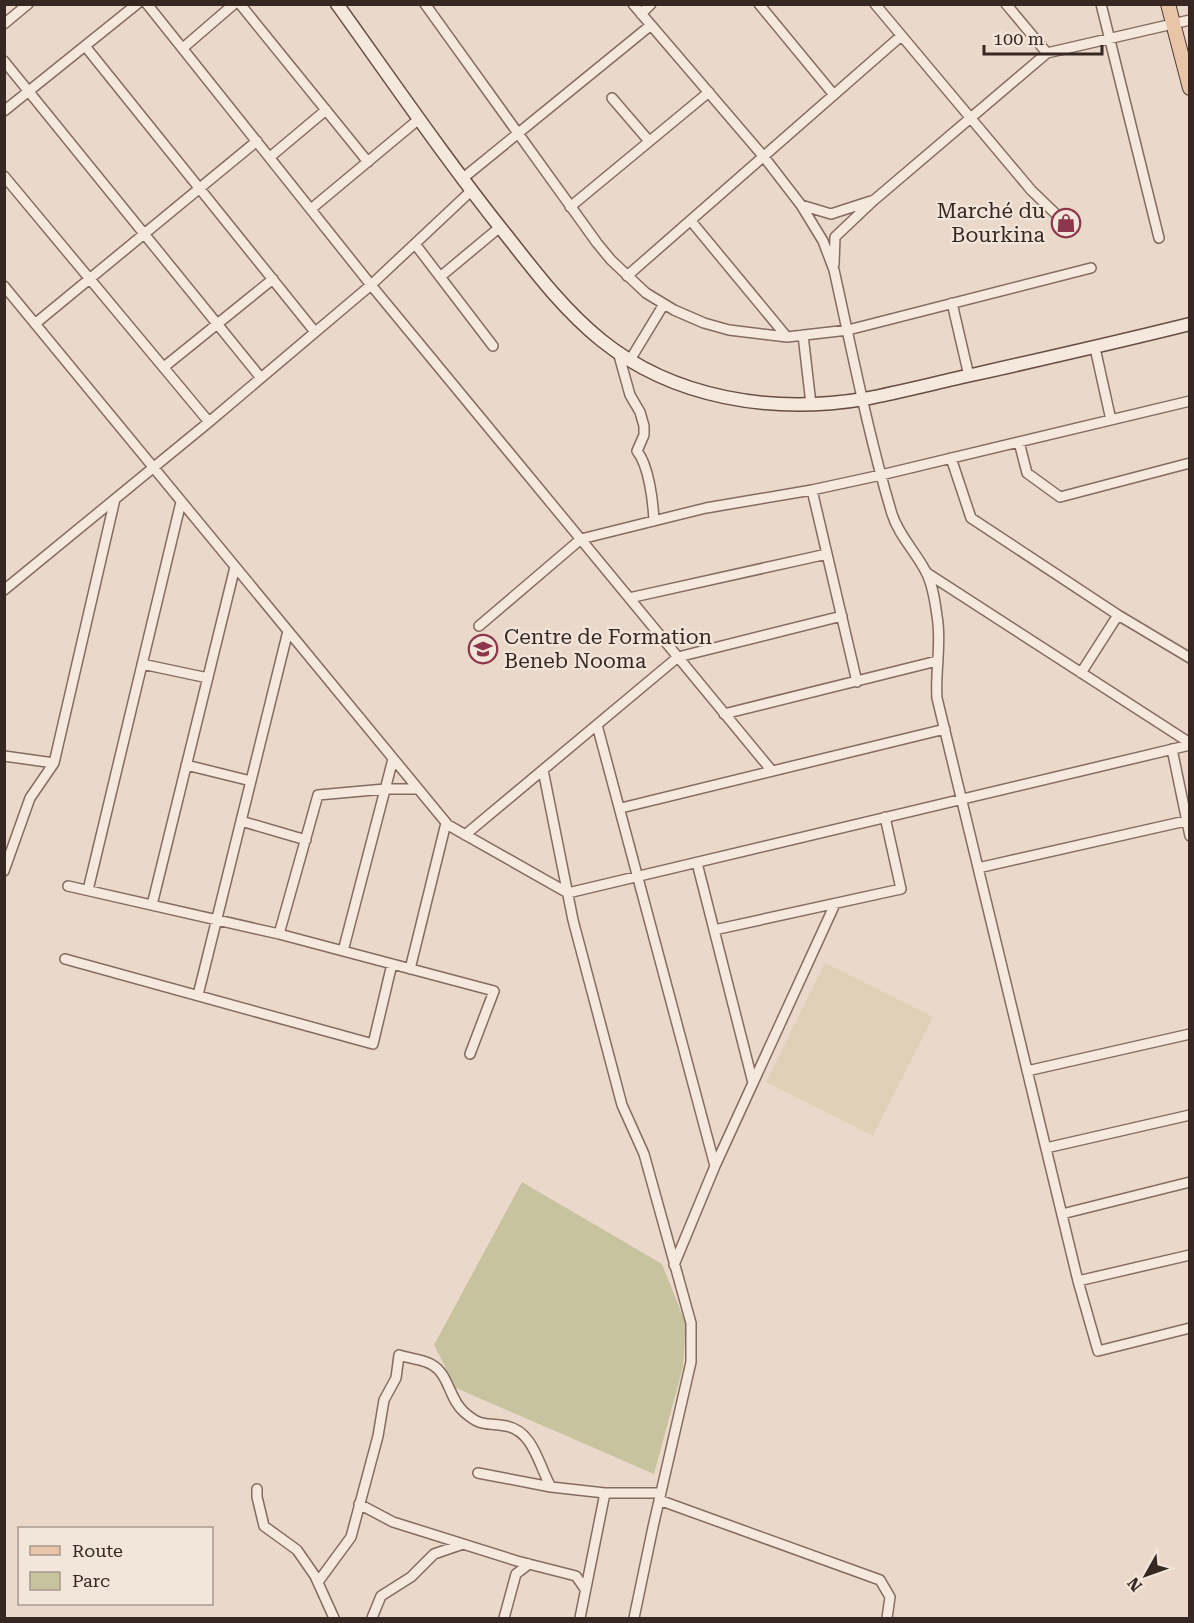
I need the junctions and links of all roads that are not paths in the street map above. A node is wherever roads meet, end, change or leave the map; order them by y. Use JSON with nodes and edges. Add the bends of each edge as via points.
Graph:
{"nodes":[{"id":1,"x":28,"y":4,"type":"edge"},
{"id":2,"x":137,"y":4,"type":"edge"},
{"id":3,"x":147,"y":4,"type":"edge"},
{"id":4,"x":234,"y":4,"type":"edge"},
{"id":5,"x":240,"y":4,"type":"edge"},
{"id":6,"x":337,"y":4,"type":"edge"},
{"id":7,"x":425,"y":4,"type":"edge"},
{"id":8,"x":633,"y":4,"type":"edge"},
{"id":9,"x":651,"y":4,"type":"edge"},
{"id":10,"x":759,"y":4,"type":"edge"},
{"id":11,"x":875,"y":4,"type":"edge"},
{"id":12,"x":1006,"y":4,"type":"edge"},
{"id":13,"x":1101,"y":4,"type":"edge"},
{"id":14,"x":1168,"y":4,"type":"edge"},
{"id":15,"x":641,"y":14,"type":"junction"},
{"id":16,"x":1190,"y":20,"type":"edge"},
{"id":17,"x":1174,"y":23,"type":"junction"},
{"id":18,"x":4,"y":24,"type":"edge"},
{"id":19,"x":651,"y":25,"type":"junction"},
{"id":20,"x":902,"y":36,"type":"junction"},
{"id":21,"x":1109,"y":39,"type":"junction"},
{"id":22,"x":85,"y":46,"type":"junction"},
{"id":23,"x":183,"y":48,"type":"junction"},
{"id":24,"x":1047,"y":52,"type":"junction"},
{"id":25,"x":4,"y":61,"type":"edge"},
{"id":26,"x":1190,"y":88,"type":"edge"},
{"id":27,"x":28,"y":92,"type":"junction"},
{"id":28,"x":708,"y":92,"type":"junction"},
{"id":29,"x":834,"y":95,"type":"junction"},
{"id":30,"x":612,"y":98,"type":"dead end"},
{"id":31,"x":326,"y":110,"type":"junction"},
{"id":32,"x":4,"y":111,"type":"edge"},
{"id":33,"x":971,"y":118,"type":"junction"},
{"id":34,"x":419,"y":119,"type":"junction"},
{"id":35,"x":518,"y":133,"type":"junction"},
{"id":36,"x":257,"y":141,"type":"junction"},
{"id":37,"x":649,"y":141,"type":"junction"},
{"id":38,"x":764,"y":156,"type":"junction"},
{"id":39,"x":270,"y":157,"type":"junction"},
{"id":40,"x":368,"y":162,"type":"junction"},
{"id":41,"x":4,"y":176,"type":"edge"},
{"id":42,"x":462,"y":178,"type":"junction"},
{"id":43,"x":200,"y":188,"type":"junction"},
{"id":44,"x":471,"y":191,"type":"junction"},
{"id":45,"x":873,"y":201,"type":"junction"},
{"id":46,"x":801,"y":205,"type":"junction"},
{"id":47,"x":570,"y":207,"type":"junction"},
{"id":48,"x":311,"y":209,"type":"junction"},
{"id":49,"x":1060,"y":218,"type":"dead end"},
{"id":50,"x":691,"y":220,"type":"junction"},
{"id":51,"x":500,"y":227,"type":"junction"},
{"id":52,"x":144,"y":234,"type":"junction"},
{"id":53,"x":1159,"y":238,"type":"dead end"},
{"id":54,"x":415,"y":244,"type":"junction"},
{"id":55,"x":1091,"y":268,"type":"dead end"},
{"id":56,"x":834,"y":270,"type":"junction"},
{"id":57,"x":627,"y":276,"type":"junction"},
{"id":58,"x":440,"y":277,"type":"junction"},
{"id":59,"x":91,"y":278,"type":"junction"},
{"id":60,"x":273,"y":279,"type":"junction"},
{"id":61,"x":371,"y":285,"type":"junction"},
{"id":62,"x":4,"y":286,"type":"edge"},
{"id":63,"x":952,"y":303,"type":"junction"},
{"id":64,"x":664,"y":304,"type":"junction"},
{"id":65,"x":36,"y":323,"type":"junction"},
{"id":66,"x":217,"y":324,"type":"junction"},
{"id":67,"x":1190,"y":324,"type":"edge"},
{"id":68,"x":848,"y":330,"type":"junction"},
{"id":69,"x":315,"y":332,"type":"junction"},
{"id":70,"x":803,"y":335,"type":"junction"},
{"id":71,"x":786,"y":337,"type":"junction"},
{"id":72,"x":493,"y":346,"type":"dead end"},
{"id":73,"x":1095,"y":348,"type":"junction"},
{"id":74,"x":618,"y":352,"type":"junction"},
{"id":75,"x":630,"y":360,"type":"junction"},
{"id":76,"x":164,"y":367,"type":"junction"},
{"id":77,"x":969,"y":376,"type":"junction"},
{"id":78,"x":261,"y":378,"type":"junction"},
{"id":79,"x":863,"y":399,"type":"junction"},
{"id":80,"x":1190,"y":401,"type":"edge"},
{"id":81,"x":811,"y":404,"type":"junction"},
{"id":82,"x":1111,"y":420,"type":"junction"},
{"id":83,"x":209,"y":422,"type":"junction"},
{"id":84,"x":1018,"y":442,"type":"junction"},
{"id":85,"x":951,"y":458,"type":"junction"},
{"id":86,"x":1190,"y":463,"type":"edge"},
{"id":87,"x":153,"y":468,"type":"junction"},
{"id":88,"x":881,"y":475,"type":"junction"},
{"id":89,"x":812,"y":490,"type":"junction"},
{"id":90,"x":115,"y":499,"type":"junction"},
{"id":91,"x":181,"y":502,"type":"junction"},
{"id":92,"x":654,"y":521,"type":"junction"},
{"id":93,"x":581,"y":539,"type":"junction"},
{"id":94,"x":827,"y":554,"type":"junction"},
{"id":95,"x":235,"y":567,"type":"junction"},
{"id":96,"x":927,"y":573,"type":"junction"},
{"id":97,"x":4,"y":590,"type":"edge"},
{"id":98,"x":629,"y":598,"type":"junction"},
{"id":99,"x":1118,"y":615,"type":"junction"},
{"id":100,"x":842,"y":616,"type":"junction"},
{"id":101,"x":480,"y":626,"type":"dead end"},
{"id":102,"x":288,"y":632,"type":"junction"},
{"id":103,"x":678,"y":657,"type":"junction"},
{"id":104,"x":1190,"y":658,"type":"edge"},
{"id":105,"x":938,"y":661,"type":"junction"},
{"id":106,"x":142,"y":664,"type":"junction"},
{"id":107,"x":1082,"y":673,"type":"junction"},
{"id":108,"x":208,"y":678,"type":"junction"},
{"id":109,"x":857,"y":682,"type":"junction"},
{"id":110,"x":724,"y":714,"type":"junction"},
{"id":111,"x":597,"y":725,"type":"junction"},
{"id":112,"x":945,"y":729,"type":"junction"},
{"id":113,"x":1190,"y":744,"type":"edge"},
{"id":114,"x":1172,"y":749,"type":"junction"},
{"id":115,"x":4,"y":756,"type":"edge"},
{"id":116,"x":393,"y":759,"type":"junction"},
{"id":117,"x":54,"y":764,"type":"junction"},
{"id":118,"x":186,"y":765,"type":"junction"},
{"id":119,"x":543,"y":770,"type":"junction"},
{"id":120,"x":772,"y":771,"type":"junction"},
{"id":121,"x":251,"y":781,"type":"junction"},
{"id":122,"x":385,"y":789,"type":"junction"},
{"id":123,"x":418,"y":789,"type":"junction"},
{"id":124,"x":962,"y":799,"type":"junction"},
{"id":125,"x":621,"y":808,"type":"junction"},
{"id":126,"x":885,"y":817,"type":"junction"},
{"id":127,"x":241,"y":821,"type":"junction"},
{"id":128,"x":1188,"y":821,"type":"edge"},
{"id":129,"x":446,"y":823,"type":"junction"},
{"id":130,"x":465,"y":835,"type":"junction"},
{"id":131,"x":1190,"y":836,"type":"edge"},
{"id":132,"x":306,"y":840,"type":"junction"},
{"id":133,"x":697,"y":862,"type":"junction"},
{"id":134,"x":978,"y":868,"type":"junction"},
{"id":135,"x":4,"y":871,"type":"edge"},
{"id":136,"x":639,"y":877,"type":"junction"},
{"id":137,"x":68,"y":886,"type":"dead end"},
{"id":138,"x":88,"y":890,"type":"junction"},
{"id":139,"x":568,"y":893,"type":"junction"},
{"id":140,"x":835,"y":904,"type":"junction"},
{"id":141,"x":152,"y":905,"type":"junction"},
{"id":142,"x":217,"y":920,"type":"junction"},
{"id":143,"x":714,"y":930,"type":"junction"},
{"id":144,"x":279,"y":934,"type":"junction"},
{"id":145,"x":343,"y":951,"type":"junction"},
{"id":146,"x":64,"y":958,"type":"dead end"},
{"id":147,"x":392,"y":964,"type":"junction"},
{"id":148,"x":410,"y":969,"type":"junction"},
{"id":149,"x":198,"y":995,"type":"junction"},
{"id":150,"x":1190,"y":1034,"type":"edge"},
{"id":151,"x":470,"y":1054,"type":"dead end"},
{"id":152,"x":1027,"y":1071,"type":"junction"},
{"id":153,"x":753,"y":1083,"type":"junction"},
{"id":154,"x":1190,"y":1115,"type":"edge"},
{"id":155,"x":1046,"y":1149,"type":"junction"},
{"id":156,"x":715,"y":1166,"type":"junction"},
{"id":157,"x":1190,"y":1182,"type":"edge"},
{"id":158,"x":1062,"y":1214,"type":"junction"},
{"id":159,"x":1190,"y":1255,"type":"edge"},
{"id":160,"x":674,"y":1265,"type":"junction"},
{"id":161,"x":1078,"y":1281,"type":"junction"},
{"id":162,"x":1190,"y":1328,"type":"edge"},
{"id":163,"x":478,"y":1473,"type":"dead end"},
{"id":164,"x":551,"y":1487,"type":"junction"},
{"id":165,"x":257,"y":1489,"type":"dead end"},
{"id":166,"x":605,"y":1493,"type":"junction"},
{"id":167,"x":660,"y":1497,"type":"junction"},
{"id":168,"x":359,"y":1504,"type":"junction"},
{"id":169,"x":463,"y":1544,"type":"junction"},
{"id":170,"x":529,"y":1564,"type":"junction"},
{"id":171,"x":318,"y":1582,"type":"junction"},
{"id":172,"x":585,"y":1589,"type":"junction"},
{"id":173,"x":334,"y":1618,"type":"edge"},
{"id":174,"x":372,"y":1618,"type":"edge"},
{"id":175,"x":504,"y":1618,"type":"edge"},
{"id":176,"x":580,"y":1618,"type":"edge"},
{"id":177,"x":634,"y":1618,"type":"edge"},
{"id":178,"x":887,"y":1618,"type":"edge"}],
"edges":[{"from":1,"to":18,"type":"street"},
{"from":2,"to":22,"type":"street"},
{"from":3,"to":23,"type":"street"},
{"from":4,"to":23,"type":"street"},
{"from":5,"to":31,"type":"street"},
{"from":6,"to":34,"type":"street"},
{"from":7,"to":35,"type":"street"},
{"from":8,"to":15,"type":"street"},
{"from":9,"to":15,"type":"street"},
{"from":10,"to":29,"type":"street"},
{"from":11,"to":20,"type":"street"},
{"from":12,"to":24,"type":"street"},
{"from":13,"to":21,"type":"street"},
{"from":14,"to":17,"type":"main road"},
{"from":15,"to":19,"type":"street"},
{"from":16,"to":17,"type":"street"},
{"from":17,"to":21,"type":"street"},
{"from":17,"to":26,"type":"main road"},
{"from":19,"to":28,"type":"street"},
{"from":19,"to":35,"type":"street"},
{"from":20,"to":29,"type":"street"},
{"from":20,"to":33,"type":"street"},
{"from":21,"to":24,"type":"street"},
{"from":21,"to":53,"type":"street"},
{"from":22,"to":27,"type":"street"},
{"from":22,"to":43,"type":"street"},
{"from":23,"to":36,"type":"street"},
{"from":24,"to":33,"type":"street"},
{"from":25,"to":27,"type":"street"},
{"from":27,"to":32,"type":"street"},
{"from":27,"to":52,"type":"street"},
{"from":28,"to":37,"type":"street"},
{"from":28,"to":38,"type":"street"},
{"from":29,"to":38,"type":"street"},
{"from":30,"to":37,"type":"street"},
{"from":31,"to":39,"type":"street"},
{"from":31,"to":40,"type":"street"},
{"from":33,"to":45,"type":"street"},
{"from":33,"to":49,"type":"street","via":[[1031,190]]},
{"from":34,"to":40,"type":"street"},
{"from":34,"to":42,"type":"street"},
{"from":35,"to":42,"type":"street"},
{"from":35,"to":47,"type":"street"},
{"from":36,"to":39,"type":"street"},
{"from":36,"to":43,"type":"street"},
{"from":37,"to":47,"type":"street"},
{"from":38,"to":46,"type":"street"},
{"from":38,"to":50,"type":"street"},
{"from":39,"to":48,"type":"street"},
{"from":40,"to":48,"type":"street"},
{"from":41,"to":59,"type":"street"},
{"from":42,"to":44,"type":"street"},
{"from":43,"to":52,"type":"street"},
{"from":43,"to":60,"type":"street"},
{"from":44,"to":51,"type":"street"},
{"from":44,"to":54,"type":"street"},
{"from":45,"to":46,"type":"street","via":[[831,214]]},
{"from":45,"to":56,"type":"street","via":[[835,237]]},
{"from":46,"to":56,"type":"street","via":[[823,241]]},
{"from":47,"to":57,"type":"street"},
{"from":48,"to":61,"type":"street"},
{"from":50,"to":57,"type":"street"},
{"from":50,"to":71,"type":"street"},
{"from":51,"to":58,"type":"street"},
{"from":51,"to":74,"type":"street","via":[[556,298]]},
{"from":52,"to":59,"type":"street"},
{"from":52,"to":66,"type":"street"},
{"from":54,"to":58,"type":"street"},
{"from":54,"to":61,"type":"street"},
{"from":55,"to":63,"type":"street"},
{"from":56,"to":68,"type":"street"},
{"from":57,"to":64,"type":"street"},
{"from":58,"to":72,"type":"street"},
{"from":59,"to":65,"type":"street"},
{"from":59,"to":76,"type":"street"},
{"from":60,"to":66,"type":"street"},
{"from":60,"to":69,"type":"street"},
{"from":61,"to":69,"type":"street"},
{"from":61,"to":93,"type":"street"},
{"from":62,"to":65,"type":"street"},
{"from":63,"to":68,"type":"street"},
{"from":63,"to":77,"type":"street"},
{"from":64,"to":71,"type":"street","via":[[729,330]]},
{"from":64,"to":75,"type":"street"},
{"from":65,"to":87,"type":"street"},
{"from":66,"to":76,"type":"street"},
{"from":66,"to":78,"type":"street"},
{"from":67,"to":73,"type":"street"},
{"from":68,"to":70,"type":"street"},
{"from":68,"to":79,"type":"street"},
{"from":69,"to":78,"type":"street"},
{"from":70,"to":71,"type":"street"},
{"from":70,"to":81,"type":"street"},
{"from":73,"to":77,"type":"street"},
{"from":73,"to":82,"type":"street"},
{"from":74,"to":75,"type":"street"},
{"from":74,"to":92,"type":"street","via":[[644,426],[637,451],[646,468]]},
{"from":75,"to":81,"type":"street","via":[[702,392],[765,404]]},
{"from":76,"to":83,"type":"street"},
{"from":77,"to":79,"type":"street"},
{"from":78,"to":83,"type":"street"},
{"from":79,"to":81,"type":"street"},
{"from":79,"to":88,"type":"street"},
{"from":80,"to":82,"type":"street"},
{"from":82,"to":84,"type":"street"},
{"from":83,"to":87,"type":"street"},
{"from":84,"to":85,"type":"street"},
{"from":84,"to":86,"type":"street","via":[[1027,473],[1060,497]]},
{"from":85,"to":88,"type":"street"},
{"from":85,"to":99,"type":"street","via":[[971,518]]},
{"from":87,"to":90,"type":"street"},
{"from":87,"to":91,"type":"street"},
{"from":88,"to":89,"type":"street"},
{"from":88,"to":96,"type":"street","via":[[903,539]]},
{"from":89,"to":92,"type":"street"},
{"from":89,"to":94,"type":"street"},
{"from":90,"to":97,"type":"street"},
{"from":90,"to":117,"type":"street"},
{"from":91,"to":95,"type":"street"},
{"from":91,"to":106,"type":"street"},
{"from":92,"to":93,"type":"street"},
{"from":93,"to":98,"type":"street"},
{"from":93,"to":101,"type":"street"},
{"from":94,"to":98,"type":"street"},
{"from":94,"to":100,"type":"street"},
{"from":95,"to":102,"type":"street"},
{"from":95,"to":108,"type":"street"},
{"from":96,"to":105,"type":"street","via":[[940,635]]},
{"from":96,"to":107,"type":"street"},
{"from":98,"to":103,"type":"street"},
{"from":99,"to":104,"type":"street"},
{"from":99,"to":107,"type":"street"},
{"from":100,"to":103,"type":"street"},
{"from":100,"to":109,"type":"street"},
{"from":102,"to":116,"type":"street"},
{"from":102,"to":121,"type":"street"},
{"from":103,"to":110,"type":"street"},
{"from":103,"to":111,"type":"street"},
{"from":105,"to":109,"type":"street"},
{"from":105,"to":112,"type":"street","via":[[937,698]]},
{"from":106,"to":108,"type":"street"},
{"from":106,"to":138,"type":"street"},
{"from":107,"to":113,"type":"street"},
{"from":108,"to":118,"type":"street"},
{"from":109,"to":110,"type":"street"},
{"from":110,"to":120,"type":"street"},
{"from":111,"to":119,"type":"street"},
{"from":111,"to":125,"type":"street"},
{"from":112,"to":120,"type":"street"},
{"from":112,"to":124,"type":"street"},
{"from":113,"to":114,"type":"street"},
{"from":114,"to":124,"type":"street"},
{"from":114,"to":128,"type":"street"},
{"from":115,"to":117,"type":"street"},
{"from":116,"to":122,"type":"street"},
{"from":116,"to":123,"type":"street"},
{"from":117,"to":135,"type":"street","via":[[30,798]]},
{"from":118,"to":121,"type":"street"},
{"from":118,"to":141,"type":"street"},
{"from":119,"to":130,"type":"street"},
{"from":119,"to":139,"type":"street"},
{"from":120,"to":125,"type":"street"},
{"from":121,"to":127,"type":"street"},
{"from":122,"to":123,"type":"street"},
{"from":122,"to":132,"type":"street","via":[[318,795]]},
{"from":122,"to":145,"type":"street"},
{"from":123,"to":129,"type":"street"},
{"from":124,"to":126,"type":"street"},
{"from":124,"to":134,"type":"street"},
{"from":125,"to":136,"type":"street"},
{"from":126,"to":133,"type":"street"},
{"from":126,"to":140,"type":"street","via":[[901,890]]},
{"from":127,"to":132,"type":"street"},
{"from":127,"to":142,"type":"street"},
{"from":128,"to":131,"type":"street"},
{"from":128,"to":134,"type":"street"},
{"from":129,"to":130,"type":"street"},
{"from":129,"to":148,"type":"street"},
{"from":130,"to":139,"type":"street"},
{"from":132,"to":144,"type":"street"},
{"from":133,"to":136,"type":"street"},
{"from":133,"to":143,"type":"street"},
{"from":134,"to":152,"type":"street"},
{"from":136,"to":139,"type":"street"},
{"from":136,"to":156,"type":"street"},
{"from":137,"to":138,"type":"street"},
{"from":138,"to":141,"type":"street"},
{"from":139,"to":160,"type":"street","via":[[622,1105],[644,1154]]},
{"from":140,"to":143,"type":"street"},
{"from":140,"to":153,"type":"street"},
{"from":141,"to":142,"type":"street"},
{"from":142,"to":144,"type":"street"},
{"from":142,"to":149,"type":"street"},
{"from":143,"to":153,"type":"street"},
{"from":144,"to":145,"type":"street"},
{"from":145,"to":147,"type":"street"},
{"from":146,"to":149,"type":"street"},
{"from":147,"to":148,"type":"street"},
{"from":147,"to":149,"type":"street","via":[[373,1044]]},
{"from":148,"to":151,"type":"street","via":[[494,991]]},
{"from":150,"to":152,"type":"street"},
{"from":152,"to":155,"type":"street"},
{"from":153,"to":156,"type":"street"},
{"from":154,"to":155,"type":"street"},
{"from":155,"to":158,"type":"street"},
{"from":156,"to":160,"type":"street"},
{"from":157,"to":158,"type":"street"},
{"from":158,"to":161,"type":"street"},
{"from":159,"to":161,"type":"street"},
{"from":160,"to":167,"type":"street","via":[[691,1323],[691,1362]]},
{"from":161,"to":162,"type":"street","via":[[1098,1351]]},
{"from":163,"to":164,"type":"street"},
{"from":164,"to":166,"type":"street"},
{"from":164,"to":168,"type":"street","via":[[526,1438],[508,1426],[473,1420],[461,1410],[442,1372],[427,1362],[399,1355],[396,1378],[384,1400]]},
{"from":165,"to":171,"type":"street","via":[[264,1526],[297,1550]]},
{"from":166,"to":167,"type":"street"},
{"from":166,"to":172,"type":"street"},
{"from":167,"to":177,"type":"street"},
{"from":167,"to":178,"type":"street","via":[[880,1580],[891,1597]]},
{"from":168,"to":169,"type":"street","via":[[393,1522]]},
{"from":168,"to":171,"type":"street","via":[[351,1537]]},
{"from":169,"to":170,"type":"street"},
{"from":169,"to":174,"type":"street","via":[[434,1554],[411,1577],[381,1596]]},
{"from":170,"to":172,"type":"street","via":[[576,1576]]},
{"from":170,"to":175,"type":"street","via":[[516,1574]]},
{"from":171,"to":173,"type":"street"},
{"from":172,"to":176,"type":"street"}]}
